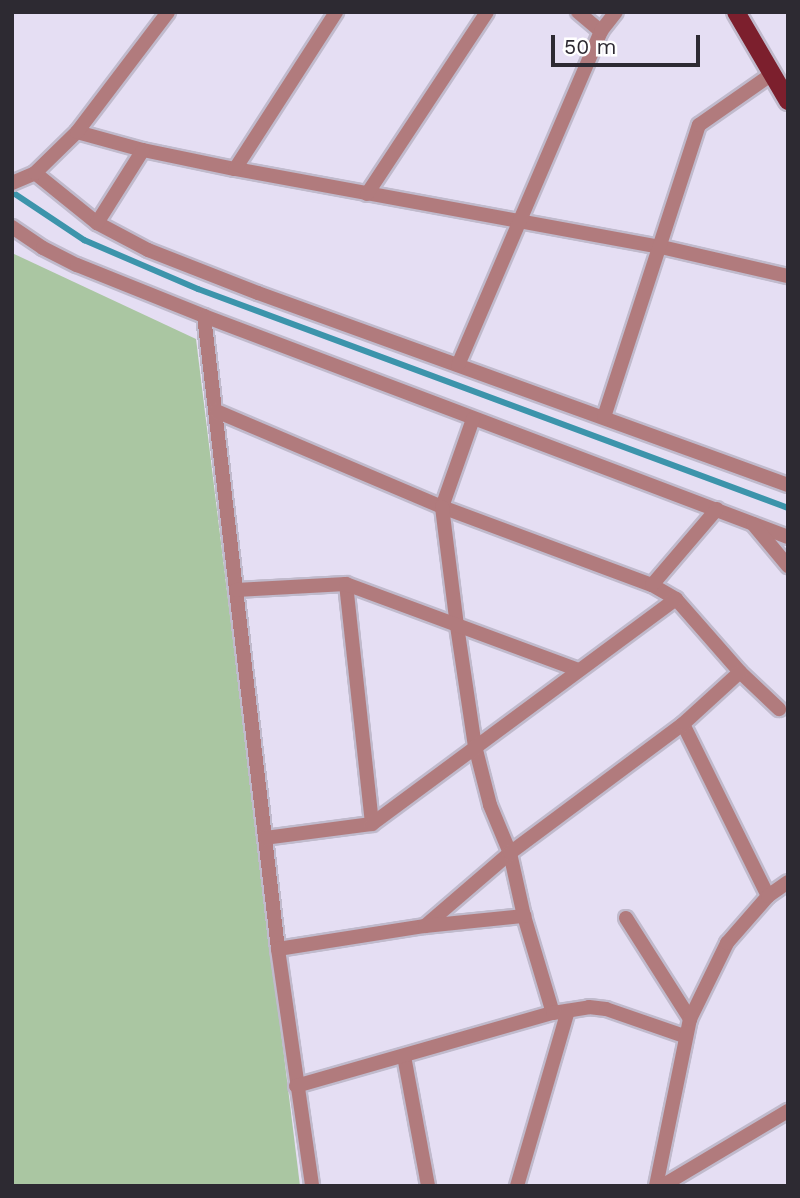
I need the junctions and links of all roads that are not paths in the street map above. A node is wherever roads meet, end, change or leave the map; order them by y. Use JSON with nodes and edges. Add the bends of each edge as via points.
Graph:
{"nodes":[{"id":1,"x":168,"y":12,"type":"edge"},
{"id":2,"x":336,"y":12,"type":"edge"},
{"id":3,"x":487,"y":12,"type":"edge"},
{"id":4,"x":578,"y":12,"type":"edge"},
{"id":5,"x":616,"y":12,"type":"edge"},
{"id":6,"x":736,"y":12,"type":"edge"},
{"id":7,"x":601,"y":31,"type":"junction"},
{"id":8,"x":772,"y":74,"type":"junction"},
{"id":9,"x":788,"y":101,"type":"edge"},
{"id":10,"x":77,"y":132,"type":"junction"},
{"id":11,"x":143,"y":150,"type":"junction"},
{"id":12,"x":235,"y":169,"type":"junction"},
{"id":13,"x":35,"y":173,"type":"junction"},
{"id":14,"x":12,"y":183,"type":"edge"},
{"id":15,"x":367,"y":194,"type":"junction"},
{"id":16,"x":521,"y":221,"type":"junction"},
{"id":17,"x":97,"y":223,"type":"junction"},
{"id":18,"x":12,"y":227,"type":"edge"},
{"id":19,"x":661,"y":247,"type":"junction"},
{"id":20,"x":788,"y":276,"type":"edge"},
{"id":21,"x":204,"y":316,"type":"junction"},
{"id":22,"x":458,"y":365,"type":"junction"},
{"id":23,"x":216,"y":411,"type":"junction"},
{"id":24,"x":604,"y":417,"type":"junction"},
{"id":25,"x":473,"y":419,"type":"junction"},
{"id":26,"x":788,"y":485,"type":"edge"},
{"id":27,"x":442,"y":507,"type":"junction"},
{"id":28,"x":717,"y":509,"type":"junction"},
{"id":29,"x":752,"y":524,"type":"junction"},
{"id":30,"x":788,"y":537,"type":"edge"},
{"id":31,"x":788,"y":566,"type":"edge"},
{"id":32,"x":346,"y":584,"type":"junction"},
{"id":33,"x":652,"y":585,"type":"junction"},
{"id":34,"x":236,"y":590,"type":"junction"},
{"id":35,"x":676,"y":599,"type":"junction"},
{"id":36,"x":457,"y":626,"type":"junction"},
{"id":37,"x":579,"y":670,"type":"junction"},
{"id":38,"x":740,"y":672,"type":"junction"},
{"id":39,"x":779,"y":709,"type":"dead end"},
{"id":40,"x":683,"y":724,"type":"junction"},
{"id":41,"x":475,"y":746,"type":"junction"},
{"id":42,"x":372,"y":824,"type":"junction"},
{"id":43,"x":265,"y":838,"type":"junction"},
{"id":44,"x":510,"y":853,"type":"junction"},
{"id":45,"x":788,"y":882,"type":"edge"},
{"id":46,"x":768,"y":896,"type":"junction"},
{"id":47,"x":524,"y":916,"type":"junction"},
{"id":48,"x":626,"y":918,"type":"dead end"},
{"id":49,"x":425,"y":926,"type":"junction"},
{"id":50,"x":278,"y":949,"type":"junction"},
{"id":51,"x":560,"y":1012,"type":"junction"},
{"id":52,"x":690,"y":1019,"type":"junction"},
{"id":53,"x":684,"y":1036,"type":"junction"},
{"id":54,"x":404,"y":1056,"type":"junction"},
{"id":55,"x":296,"y":1086,"type":"junction"},
{"id":56,"x":788,"y":1111,"type":"edge"},
{"id":57,"x":312,"y":1186,"type":"edge"},
{"id":58,"x":428,"y":1186,"type":"edge"},
{"id":59,"x":517,"y":1186,"type":"edge"},
{"id":60,"x":656,"y":1186,"type":"edge"},
{"id":61,"x":662,"y":1186,"type":"edge"}],
"edges":[{"from":1,"to":10,"type":"street"},
{"from":2,"to":12,"type":"street"},
{"from":3,"to":15,"type":"street"},
{"from":4,"to":7,"type":"street"},
{"from":5,"to":7,"type":"street"},
{"from":6,"to":8,"type":"main road"},
{"from":7,"to":16,"type":"street"},
{"from":8,"to":9,"type":"main road"},
{"from":8,"to":19,"type":"street","via":[[699,125]]},
{"from":10,"to":11,"type":"street"},
{"from":10,"to":13,"type":"street"},
{"from":11,"to":12,"type":"street"},
{"from":11,"to":17,"type":"street"},
{"from":12,"to":15,"type":"street"},
{"from":13,"to":14,"type":"street"},
{"from":13,"to":17,"type":"street"},
{"from":15,"to":16,"type":"street"},
{"from":16,"to":19,"type":"street"},
{"from":16,"to":22,"type":"street"},
{"from":17,"to":22,"type":"street","via":[[148,250]]},
{"from":18,"to":21,"type":"street","via":[[77,265]]},
{"from":19,"to":20,"type":"street"},
{"from":19,"to":24,"type":"street"},
{"from":21,"to":23,"type":"street"},
{"from":21,"to":25,"type":"street"},
{"from":22,"to":24,"type":"street"},
{"from":23,"to":27,"type":"street"},
{"from":23,"to":34,"type":"street"},
{"from":24,"to":26,"type":"street"},
{"from":25,"to":27,"type":"street"},
{"from":25,"to":28,"type":"street"},
{"from":27,"to":33,"type":"street"},
{"from":27,"to":36,"type":"street"},
{"from":28,"to":29,"type":"street"},
{"from":28,"to":33,"type":"street"},
{"from":29,"to":30,"type":"street"},
{"from":29,"to":31,"type":"street"},
{"from":32,"to":34,"type":"street"},
{"from":32,"to":36,"type":"street"},
{"from":32,"to":42,"type":"street"},
{"from":33,"to":35,"type":"street"},
{"from":34,"to":43,"type":"street"},
{"from":35,"to":37,"type":"street"},
{"from":35,"to":38,"type":"street"},
{"from":36,"to":37,"type":"street"},
{"from":36,"to":41,"type":"street"},
{"from":37,"to":41,"type":"street"},
{"from":38,"to":39,"type":"street"},
{"from":38,"to":40,"type":"street"},
{"from":40,"to":44,"type":"street"},
{"from":40,"to":46,"type":"street"},
{"from":41,"to":42,"type":"street"},
{"from":41,"to":44,"type":"street","via":[[490,805]]},
{"from":42,"to":43,"type":"street"},
{"from":43,"to":50,"type":"street"},
{"from":44,"to":47,"type":"street"},
{"from":44,"to":49,"type":"street"},
{"from":45,"to":46,"type":"street"},
{"from":46,"to":52,"type":"street","via":[[727,943]]},
{"from":47,"to":49,"type":"street"},
{"from":47,"to":51,"type":"street"},
{"from":48,"to":52,"type":"street"},
{"from":49,"to":50,"type":"street"},
{"from":50,"to":55,"type":"street"},
{"from":51,"to":53,"type":"street","via":[[606,1009]]},
{"from":51,"to":54,"type":"street"},
{"from":51,"to":59,"type":"street"},
{"from":52,"to":53,"type":"street"},
{"from":53,"to":60,"type":"street"},
{"from":54,"to":55,"type":"street"},
{"from":54,"to":58,"type":"street"},
{"from":55,"to":57,"type":"street"},
{"from":56,"to":61,"type":"street"}]}
